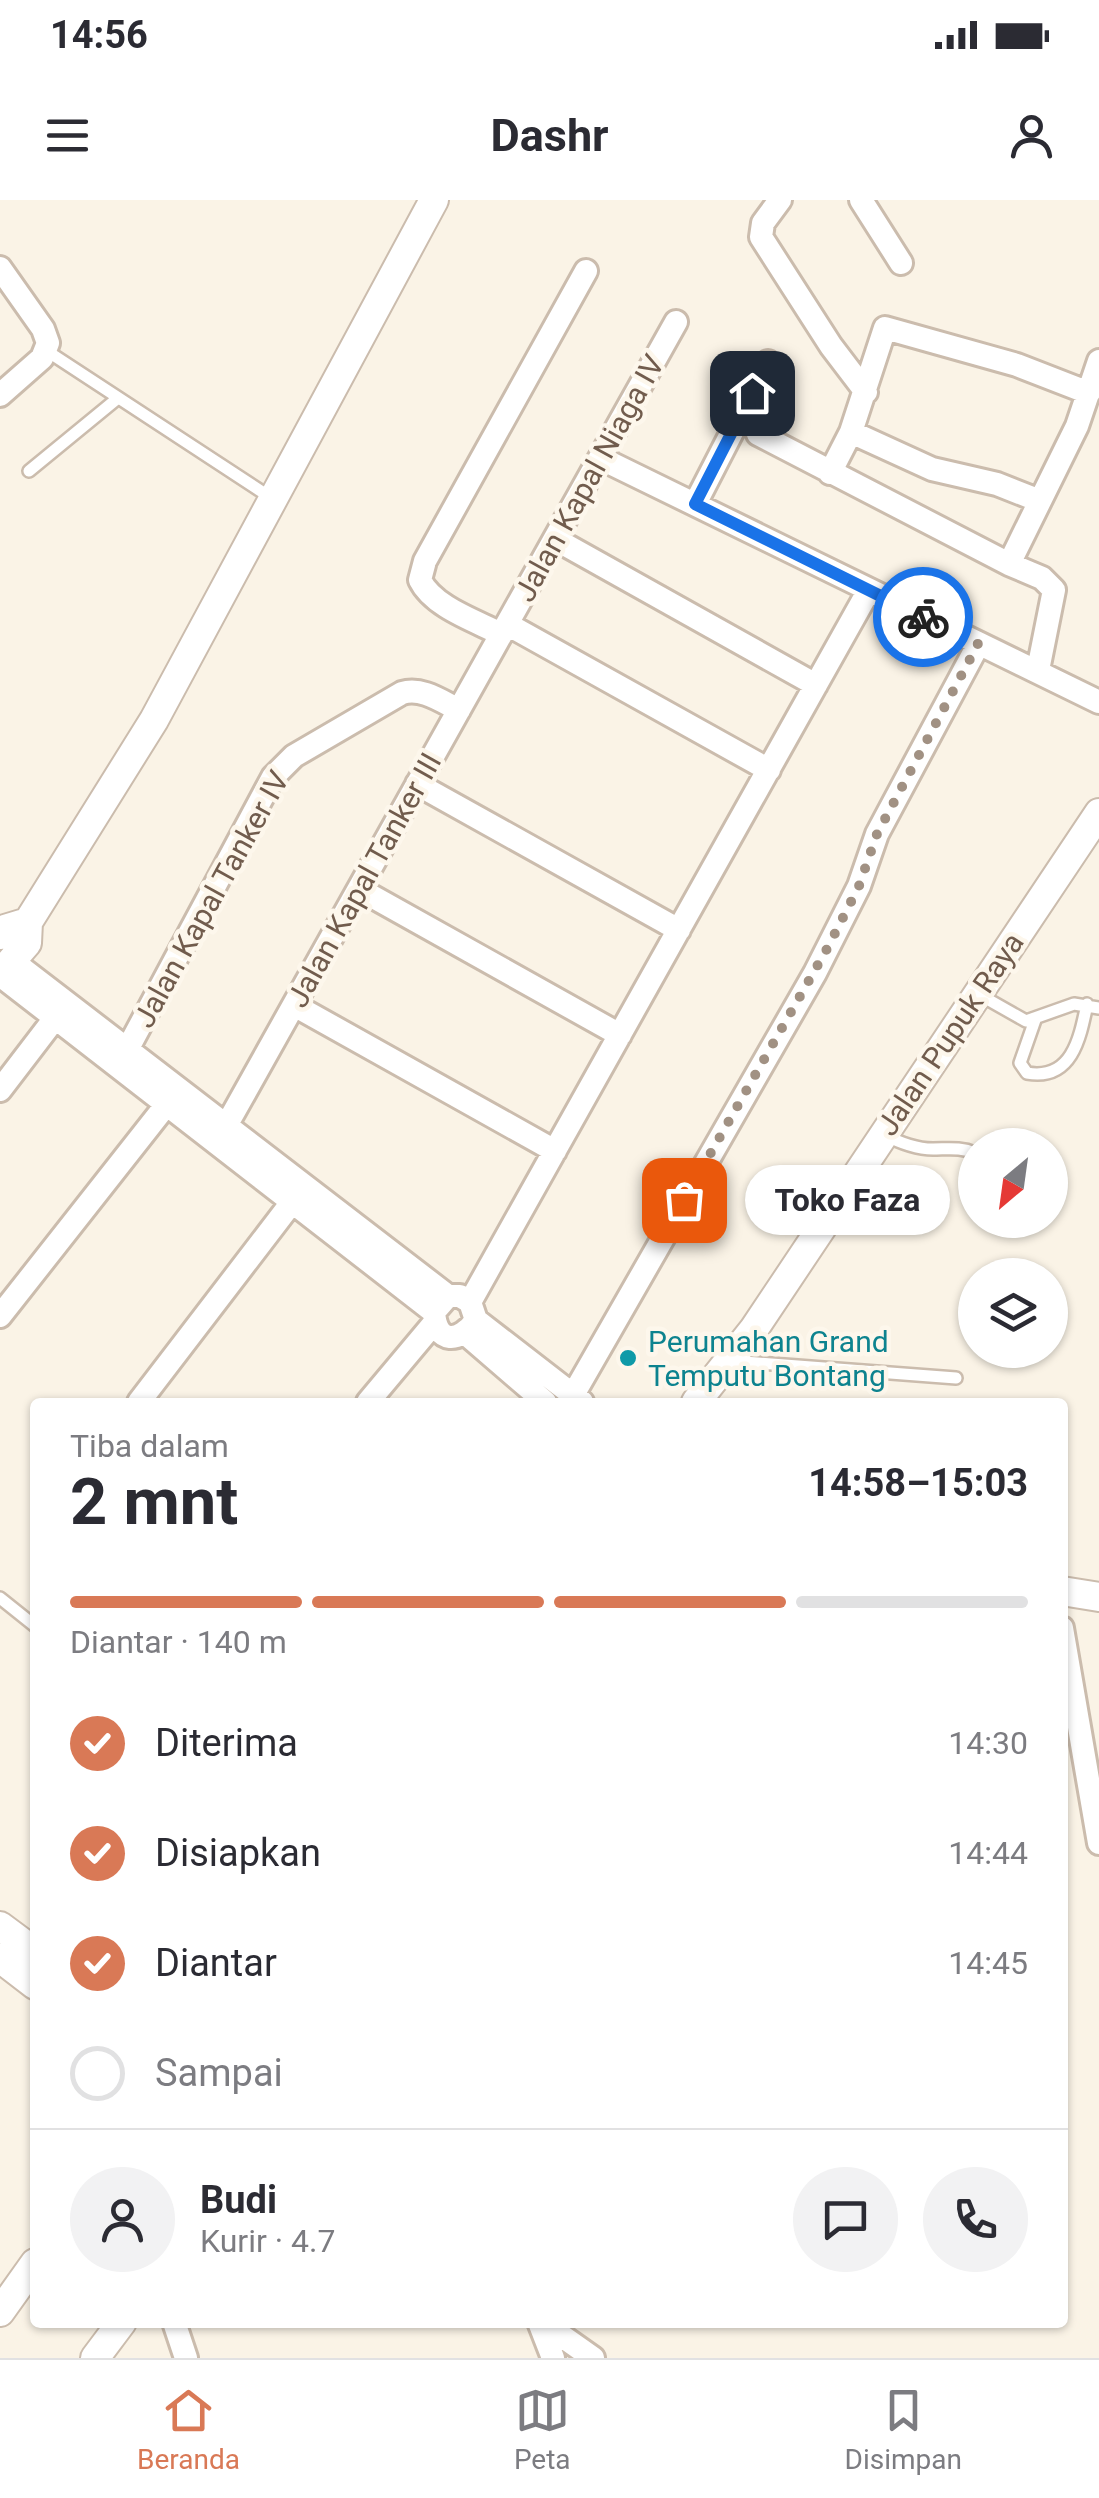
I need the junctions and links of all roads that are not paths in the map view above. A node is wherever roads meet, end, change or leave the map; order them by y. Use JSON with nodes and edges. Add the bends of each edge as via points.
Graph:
{"nodes":[{"id":1,"x":434,"y":200,"type":"edge"},
{"id":2,"x":780,"y":200,"type":"edge"},
{"id":3,"x":861,"y":200,"type":"edge"},
{"id":4,"x":902,"y":263,"type":"dead end"},
{"id":5,"x":0,"y":268,"type":"edge"},
{"id":6,"x":586,"y":272,"type":"dead end"},
{"id":7,"x":676,"y":322,"type":"dead end"},
{"id":8,"x":47,"y":350,"type":"junction"},
{"id":9,"x":1099,"y":361,"type":"edge"},
{"id":10,"x":768,"y":362,"type":"dead end"},
{"id":11,"x":866,"y":392,"type":"junction"},
{"id":12,"x":1089,"y":392,"type":"junction"},
{"id":13,"x":0,"y":396,"type":"edge"},
{"id":14,"x":118,"y":398,"type":"junction"},
{"id":15,"x":851,"y":432,"type":"junction"},
{"id":16,"x":758,"y":434,"type":"dead end"},
{"id":17,"x":600,"y":458,"type":"junction"},
{"id":18,"x":29,"y":471,"type":"dead end"},
{"id":19,"x":830,"y":473,"type":"junction"},
{"id":20,"x":273,"y":499,"type":"junction"},
{"id":21,"x":1040,"y":501,"type":"junction"},
{"id":22,"x":695,"y":504,"type":"junction"},
{"id":23,"x":555,"y":538,"type":"junction"},
{"id":24,"x":1009,"y":564,"type":"junction"},
{"id":25,"x":869,"y":590,"type":"junction"},
{"id":26,"x":504,"y":629,"type":"junction"},
{"id":27,"x":978,"y":644,"type":"junction"},
{"id":28,"x":1035,"y":668,"type":"junction"},
{"id":29,"x":816,"y":684,"type":"junction"},
{"id":30,"x":1099,"y":702,"type":"edge"},
{"id":31,"x":459,"y":710,"type":"junction"},
{"id":32,"x":769,"y":770,"type":"junction"},
{"id":33,"x":418,"y":784,"type":"junction"},
{"id":34,"x":1097,"y":819,"type":"edge"},
{"id":35,"x":359,"y":889,"type":"junction"},
{"id":36,"x":679,"y":930,"type":"junction"},
{"id":37,"x":3,"y":961,"type":"edge"},
{"id":38,"x":976,"y":993,"type":"junction"},
{"id":39,"x":294,"y":1005,"type":"junction"},
{"id":40,"x":1093,"y":1006,"type":"edge"},
{"id":41,"x":61,"y":1010,"type":"junction"},
{"id":42,"x":1035,"y":1020,"type":"junction"},
{"id":43,"x":620,"y":1035,"type":"junction"},
{"id":44,"x":128,"y":1050,"type":"junction"},
{"id":45,"x":0,"y":1090,"type":"edge"},
{"id":46,"x":172,"y":1096,"type":"junction"},
{"id":47,"x":226,"y":1126,"type":"junction"},
{"id":48,"x":882,"y":1134,"type":"junction"},
{"id":49,"x":958,"y":1150,"type":"edge"},
{"id":50,"x":555,"y":1151,"type":"junction"},
{"id":51,"x":299,"y":1194,"type":"junction"},
{"id":52,"x":455,"y":1314,"type":"junction"},
{"id":53,"x":0,"y":1316,"type":"edge"},
{"id":54,"x":729,"y":1361,"type":"junction"},
{"id":55,"x":956,"y":1378,"type":"dead end"},
{"id":56,"x":141,"y":1398,"type":"edge"},
{"id":57,"x":372,"y":1398,"type":"edge"},
{"id":58,"x":541,"y":1398,"type":"edge"},
{"id":59,"x":576,"y":1398,"type":"edge"},
{"id":60,"x":578,"y":1398,"type":"edge"},
{"id":61,"x":699,"y":1398,"type":"edge"},
{"id":62,"x":1068,"y":1591,"type":"edge"},
{"id":63,"x":1099,"y":1597,"type":"edge"},
{"id":64,"x":0,"y":1598,"type":"edge"},
{"id":65,"x":30,"y":1622,"type":"edge"},
{"id":66,"x":1068,"y":1663,"type":"edge"},
{"id":67,"x":1099,"y":1844,"type":"edge"},
{"id":68,"x":0,"y":1926,"type":"edge"},
{"id":69,"x":30,"y":1948,"type":"edge"},
{"id":70,"x":0,"y":1958,"type":"edge"},
{"id":71,"x":30,"y":1981,"type":"edge"},
{"id":72,"x":30,"y":2270,"type":"edge"},
{"id":73,"x":0,"y":2312,"type":"edge"},
{"id":74,"x":118,"y":2328,"type":"edge"},
{"id":75,"x":176,"y":2328,"type":"edge"},
{"id":76,"x":543,"y":2328,"type":"edge"},
{"id":77,"x":548,"y":2328,"type":"edge"},
{"id":78,"x":95,"y":2358,"type":"edge"},
{"id":79,"x":186,"y":2358,"type":"edge"},
{"id":80,"x":553,"y":2358,"type":"edge"},
{"id":81,"x":593,"y":2358,"type":"edge"}],
"edges":[{"from":1,"to":20,"type":"street"},
{"from":2,"to":11,"type":"street","via":[[761,237]]},
{"from":3,"to":4,"type":"street"},
{"from":5,"to":8,"type":"street","via":[[47,336]]},
{"from":6,"to":26,"type":"street","via":[[420,580],[438,601]]},
{"from":7,"to":17,"type":"street","name":"Jalan Kapal Niaga IV"},
{"from":8,"to":13,"type":"street"},
{"from":8,"to":14,"type":"lane"},
{"from":9,"to":12,"type":"street"},
{"from":10,"to":22,"type":"street"},
{"from":11,"to":12,"type":"street","via":[[882,333],[890,327]]},
{"from":11,"to":15,"type":"street"},
{"from":12,"to":21,"type":"street"},
{"from":14,"to":18,"type":"lane"},
{"from":14,"to":20,"type":"lane"},
{"from":15,"to":19,"type":"street"},
{"from":15,"to":21,"type":"street","via":[[932,469]]},
{"from":16,"to":19,"type":"street"},
{"from":17,"to":22,"type":"street"},
{"from":17,"to":23,"type":"street","name":"Jalan Kapal Niaga IV"},
{"from":19,"to":24,"type":"street"},
{"from":20,"to":37,"type":"street","via":[[154,720],[28,922],[27,943]]},
{"from":21,"to":24,"type":"street"},
{"from":22,"to":25,"type":"street"},
{"from":23,"to":26,"type":"street","name":"Jalan Kapal Niaga IV"},
{"from":23,"to":29,"type":"street"},
{"from":24,"to":28,"type":"street","via":[[1054,590]]},
{"from":25,"to":27,"type":"street"},
{"from":25,"to":29,"type":"street"},
{"from":26,"to":31,"type":"street","name":"Jalan Kapal Tanker III"},
{"from":26,"to":32,"type":"street"},
{"from":27,"to":28,"type":"street"},
{"from":27,"to":60,"type":"street","via":[[877,834],[815,973]]},
{"from":28,"to":30,"type":"street"},
{"from":29,"to":32,"type":"street"},
{"from":31,"to":33,"type":"street","name":"Jalan Kapal Tanker III"},
{"from":31,"to":44,"type":"street","name":"Jalan Kapal Tanker IV","via":[[424,692],[402,693],[294,756],[272,777]]},
{"from":32,"to":36,"type":"street"},
{"from":33,"to":35,"type":"street","name":"Jalan Kapal Tanker III"},
{"from":33,"to":36,"type":"street"},
{"from":34,"to":38,"type":"street","name":"Jalan Pupuk Raya"},
{"from":35,"to":39,"type":"street","name":"Jalan Kapal Tanker III"},
{"from":35,"to":43,"type":"street"},
{"from":36,"to":43,"type":"street"},
{"from":37,"to":41,"type":"street"},
{"from":38,"to":42,"type":"lane","via":[[1018,1019]]},
{"from":38,"to":48,"type":"street","name":"Jalan Pupuk Raya"},
{"from":39,"to":47,"type":"street","name":"Jalan Kapal Tanker III"},
{"from":39,"to":50,"type":"street"},
{"from":40,"to":42,"type":"lane","via":[[1059,1007]]},
{"from":40,"to":42,"type":"lane","via":[[1072,1056],[1050,1073],[1027,1073],[1020,1063]]},
{"from":41,"to":44,"type":"street"},
{"from":41,"to":45,"type":"street"},
{"from":41,"to":46,"type":"street"},
{"from":43,"to":50,"type":"street"},
{"from":44,"to":46,"type":"street"},
{"from":46,"to":47,"type":"street"},
{"from":46,"to":51,"type":"street"},
{"from":46,"to":53,"type":"street"},
{"from":47,"to":51,"type":"street"},
{"from":48,"to":49,"type":"lane","via":[[928,1149]]},
{"from":48,"to":54,"type":"street","name":"Jalan Pupuk Raya"},
{"from":50,"to":52,"type":"street"},
{"from":51,"to":52,"type":"street"},
{"from":51,"to":56,"type":"street"},
{"from":52,"to":57,"type":"street"},
{"from":52,"to":58,"type":"street"},
{"from":52,"to":59,"type":"street"},
{"from":54,"to":55,"type":"lane"},
{"from":54,"to":61,"type":"street","name":"Jalan Pupuk Raya"},
{"from":62,"to":63,"type":"street"},
{"from":64,"to":65,"type":"lane"},
{"from":66,"to":67,"type":"street"},
{"from":68,"to":69,"type":"street"},
{"from":70,"to":71,"type":"street"},
{"from":72,"to":73,"type":"street"},
{"from":74,"to":78,"type":"street"},
{"from":75,"to":79,"type":"street"},
{"from":76,"to":80,"type":"street"},
{"from":77,"to":81,"type":"street"}]}
